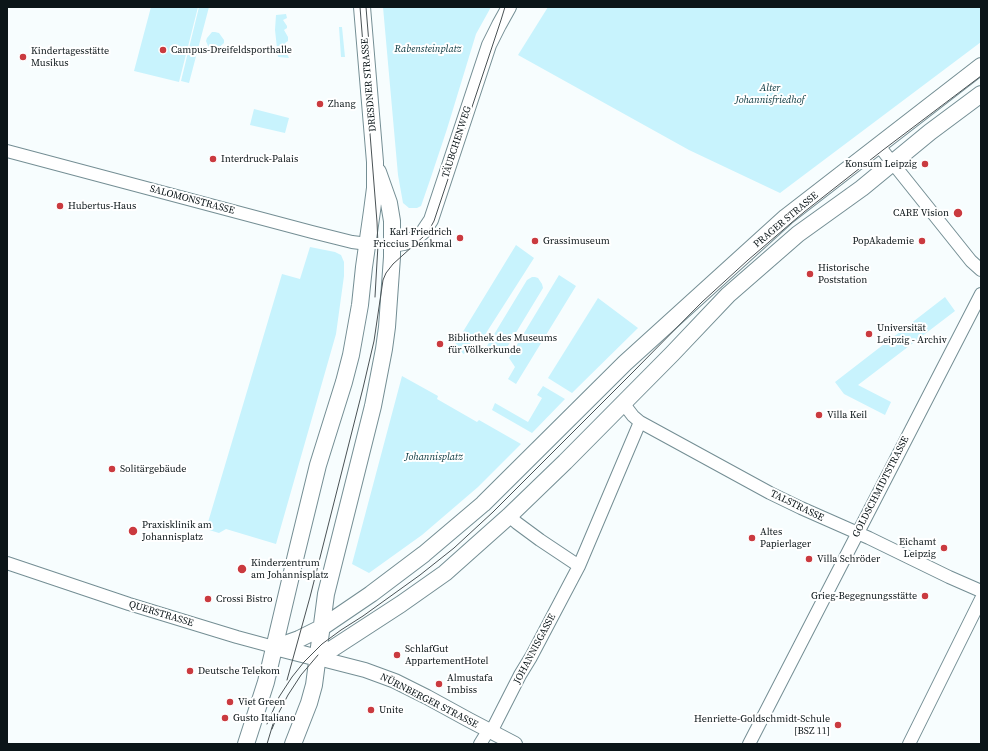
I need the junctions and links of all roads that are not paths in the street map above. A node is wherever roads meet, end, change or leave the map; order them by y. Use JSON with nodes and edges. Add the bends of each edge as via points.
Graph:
{"nodes":[{"id":1,"x":362,"y":7,"type":"edge"},
{"id":2,"x":509,"y":7,"type":"edge"},
{"id":3,"x":981,"y":66,"type":"edge"},
{"id":4,"x":981,"y":94,"type":"edge"},
{"id":5,"x":879,"y":146,"type":"junction"},
{"id":6,"x":7,"y":151,"type":"edge"},
{"id":7,"x":375,"y":162,"type":"junction"},
{"id":8,"x":893,"y":163,"type":"junction"},
{"id":9,"x":379,"y":245,"type":"junction"},
{"id":10,"x":981,"y":270,"type":"edge"},
{"id":11,"x":981,"y":294,"type":"edge"},
{"id":12,"x":623,"y":403,"type":"junction"},
{"id":13,"x":640,"y":422,"type":"junction"},
{"id":14,"x":509,"y":516,"type":"junction"},
{"id":15,"x":857,"y":534,"type":"junction"},
{"id":16,"x":7,"y":563,"type":"edge"},
{"id":17,"x":580,"y":566,"type":"junction"},
{"id":18,"x":981,"y":591,"type":"edge"},
{"id":19,"x":981,"y":599,"type":"edge"},
{"id":20,"x":321,"y":628,"type":"junction"},
{"id":21,"x":274,"y":647,"type":"junction"},
{"id":22,"x":318,"y":658,"type":"junction"},
{"id":23,"x":490,"y":731,"type":"junction"},
{"id":24,"x":246,"y":744,"type":"edge"},
{"id":25,"x":293,"y":744,"type":"edge"},
{"id":26,"x":480,"y":744,"type":"edge"},
{"id":27,"x":515,"y":744,"type":"edge"},
{"id":28,"x":748,"y":744,"type":"edge"},
{"id":29,"x":910,"y":744,"type":"edge"}],
"edges":[{"from":1,"to":7,"type":"main road","name":"DRESDNER STRASSE"},
{"from":2,"to":9,"type":"street","name":"TÄUBCHENWEG","via":[[489,45],[431,220],[416,238],[404,243]]},
{"from":3,"to":5,"type":"main road","name":"PRAGER STRASSE"},
{"from":4,"to":8,"type":"main road","name":"PRAGER STRASSE"},
{"from":5,"to":8,"type":"street"},
{"from":5,"to":20,"type":"main road","name":"PRAGER STRASSE","via":[[786,217],[641,348],[484,504],[424,554]]},
{"from":6,"to":9,"type":"street","name":"SALOMONSTRASSE","via":[[312,232],[352,242]]},
{"from":7,"to":9,"type":"main road","name":"DRESDNER STRASSE"},
{"from":7,"to":9,"type":"main road","name":"DRESDNER STRASSE","via":[[391,209],[392,221]]},
{"from":8,"to":10,"type":"street","via":[[966,255]]},
{"from":8,"to":12,"type":"main road","name":"PRAGER STRASSE","via":[[798,234],[728,295]]},
{"from":9,"to":20,"type":"main road","name":"DRESDNER STRASSE","via":[[392,266],[384,349],[379,379],[326,594]]},
{"from":9,"to":21,"type":"main road","via":[[360,306],[344,382],[318,465]]},
{"from":11,"to":15,"type":"street","name":"GOLDSCHMIDTSTRASSE"},
{"from":12,"to":13,"type":"street","name":"TALSTRASSE"},
{"from":12,"to":14,"type":"main road"},
{"from":13,"to":15,"type":"street","name":"TALSTRASSE","via":[[770,493]]},
{"from":13,"to":17,"type":"street"},
{"from":14,"to":17,"type":"street"},
{"from":14,"to":22,"type":"main road","via":[[437,579]]},
{"from":15,"to":18,"type":"street","name":"TALSTRASSE"},
{"from":15,"to":28,"type":"street","name":"GOLDSCHMIDTSTRASSE"},
{"from":16,"to":21,"type":"street","name":"QUERSTRASSE","via":[[129,604]]},
{"from":17,"to":23,"type":"street","name":"JOHANNISGASSE"},
{"from":19,"to":29,"type":"street"},
{"from":20,"to":21,"type":"main road"},
{"from":20,"to":22,"type":"main road"},
{"from":21,"to":22,"type":"main road","name":"QUERSTRASSE"},
{"from":21,"to":24,"type":"main road","via":[[263,693]]},
{"from":22,"to":23,"type":"street","name":"NÜRNBERGER STRASSE","via":[[391,679]]},
{"from":22,"to":25,"type":"main road","via":[[309,703]]},
{"from":23,"to":26,"type":"street","name":"JOHANNISGASSE"},
{"from":23,"to":27,"type":"street","name":"NÜRNBERGER STRASSE"}]}
